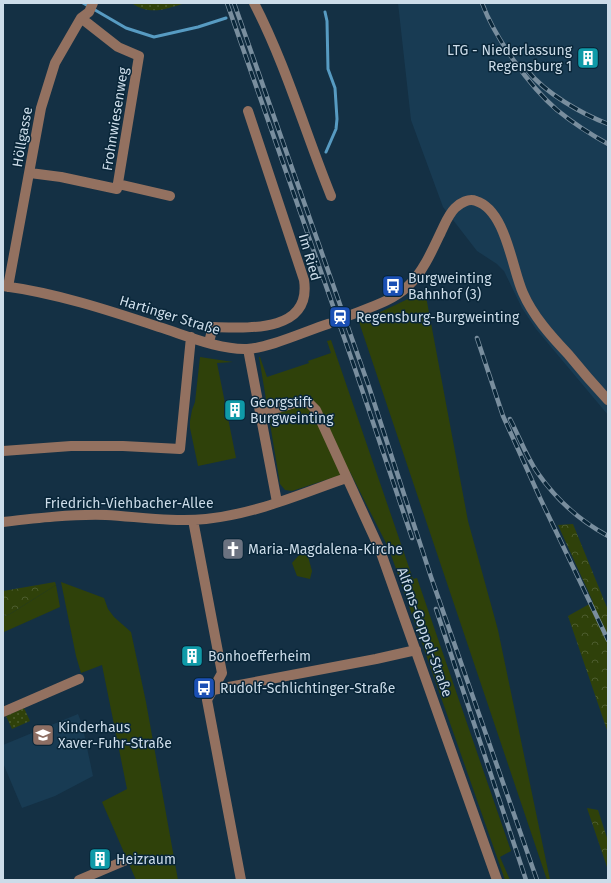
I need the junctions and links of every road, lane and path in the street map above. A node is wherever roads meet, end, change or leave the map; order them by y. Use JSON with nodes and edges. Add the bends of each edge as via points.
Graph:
{"nodes":[{"id":1,"x":254,"y":3,"type":"edge"},
{"id":2,"x":88,"y":11,"type":"edge"},
{"id":3,"x":248,"y":111,"type":"dead end"},
{"id":4,"x":30,"y":173,"type":"junction"},
{"id":5,"x":118,"y":184,"type":"junction"},
{"id":6,"x":170,"y":196,"type":"dead end"},
{"id":7,"x":331,"y":196,"type":"dead end"},
{"id":8,"x":5,"y":287,"type":"edge"},
{"id":9,"x":348,"y":316,"type":"tunnel mouth"},
{"id":10,"x":328,"y":324,"type":"tunnel mouth"},
{"id":11,"x":191,"y":337,"type":"junction"},
{"id":12,"x":209,"y":342,"type":"junction"},
{"id":13,"x":248,"y":349,"type":"junction"},
{"id":14,"x":608,"y":400,"type":"edge"},
{"id":15,"x":261,"y":413,"type":"junction"},
{"id":16,"x":3,"y":451,"type":"edge"},
{"id":17,"x":346,"y":478,"type":"junction"},
{"id":18,"x":277,"y":502,"type":"junction"},
{"id":19,"x":193,"y":520,"type":"junction"},
{"id":20,"x":3,"y":522,"type":"edge"},
{"id":21,"x":416,"y":650,"type":"junction"},
{"id":22,"x":79,"y":679,"type":"dead end"},
{"id":23,"x":213,"y":690,"type":"junction"},
{"id":24,"x":3,"y":712,"type":"edge"},
{"id":25,"x":124,"y":861,"type":"dead end"},
{"id":26,"x":79,"y":880,"type":"edge"},
{"id":27,"x":241,"y":880,"type":"edge"},
{"id":28,"x":497,"y":880,"type":"edge"}],
"edges":[{"from":1,"to":7,"type":"street","via":[[284,69]]},
{"from":2,"to":4,"type":"street","name":"Höllgasse","via":[[55,63],[41,108]]},
{"from":2,"to":5,"type":"street","name":"Frohnwiesenweg","via":[[118,47],[139,56]]},
{"from":3,"to":12,"type":"street","name":"Im Ried","via":[[304,280],[304,296],[297,311],[282,321],[261,327],[213,327]]},
{"from":4,"to":5,"type":"street","name":"Frohnwiesenweg","via":[[117,189]]},
{"from":4,"to":8,"type":"street","name":"Höllgasse"},
{"from":5,"to":6,"type":"street","name":"Frohnwiesenweg"},
{"from":8,"to":11,"type":"street","name":"Hartinger Straße","via":[[78,302]]},
{"from":9,"to":14,"type":"street","via":[[396,295],[408,286],[423,265],[446,220],[457,206],[466,201],[476,200],[498,220],[516,276],[530,306],[554,339]]},
{"from":10,"to":13,"type":"street","name":"Hartinger Straße","via":[[271,344]]},
{"from":11,"to":12,"type":"street","name":"Hartinger Straße"},
{"from":11,"to":16,"type":"street","via":[[180,450],[71,446]]},
{"from":12,"to":13,"type":"street","name":"Hartinger Straße"},
{"from":13,"to":15,"type":"street"},
{"from":15,"to":17,"type":"street","name":"Alfons-Goppel-Straße","via":[[298,402],[313,406]]},
{"from":15,"to":18,"type":"street"},
{"from":17,"to":18,"type":"street","name":"Friedrich-Viehbacher-Allee"},
{"from":17,"to":21,"type":"street","name":"Alfons-Goppel-Straße","via":[[380,550]]},
{"from":18,"to":19,"type":"street","name":"Friedrich-Viehbacher-Allee","via":[[251,511]]},
{"from":19,"to":20,"type":"street","name":"Friedrich-Viehbacher-Allee","via":[[81,515]]},
{"from":19,"to":23,"type":"street","via":[[222,673]]},
{"from":21,"to":23,"type":"street"},
{"from":21,"to":28,"type":"street","name":"Alfons-Goppel-Straße"},
{"from":22,"to":24,"type":"street"},
{"from":23,"to":27,"type":"street","via":[[207,700]]},
{"from":25,"to":26,"type":"street"}]}
